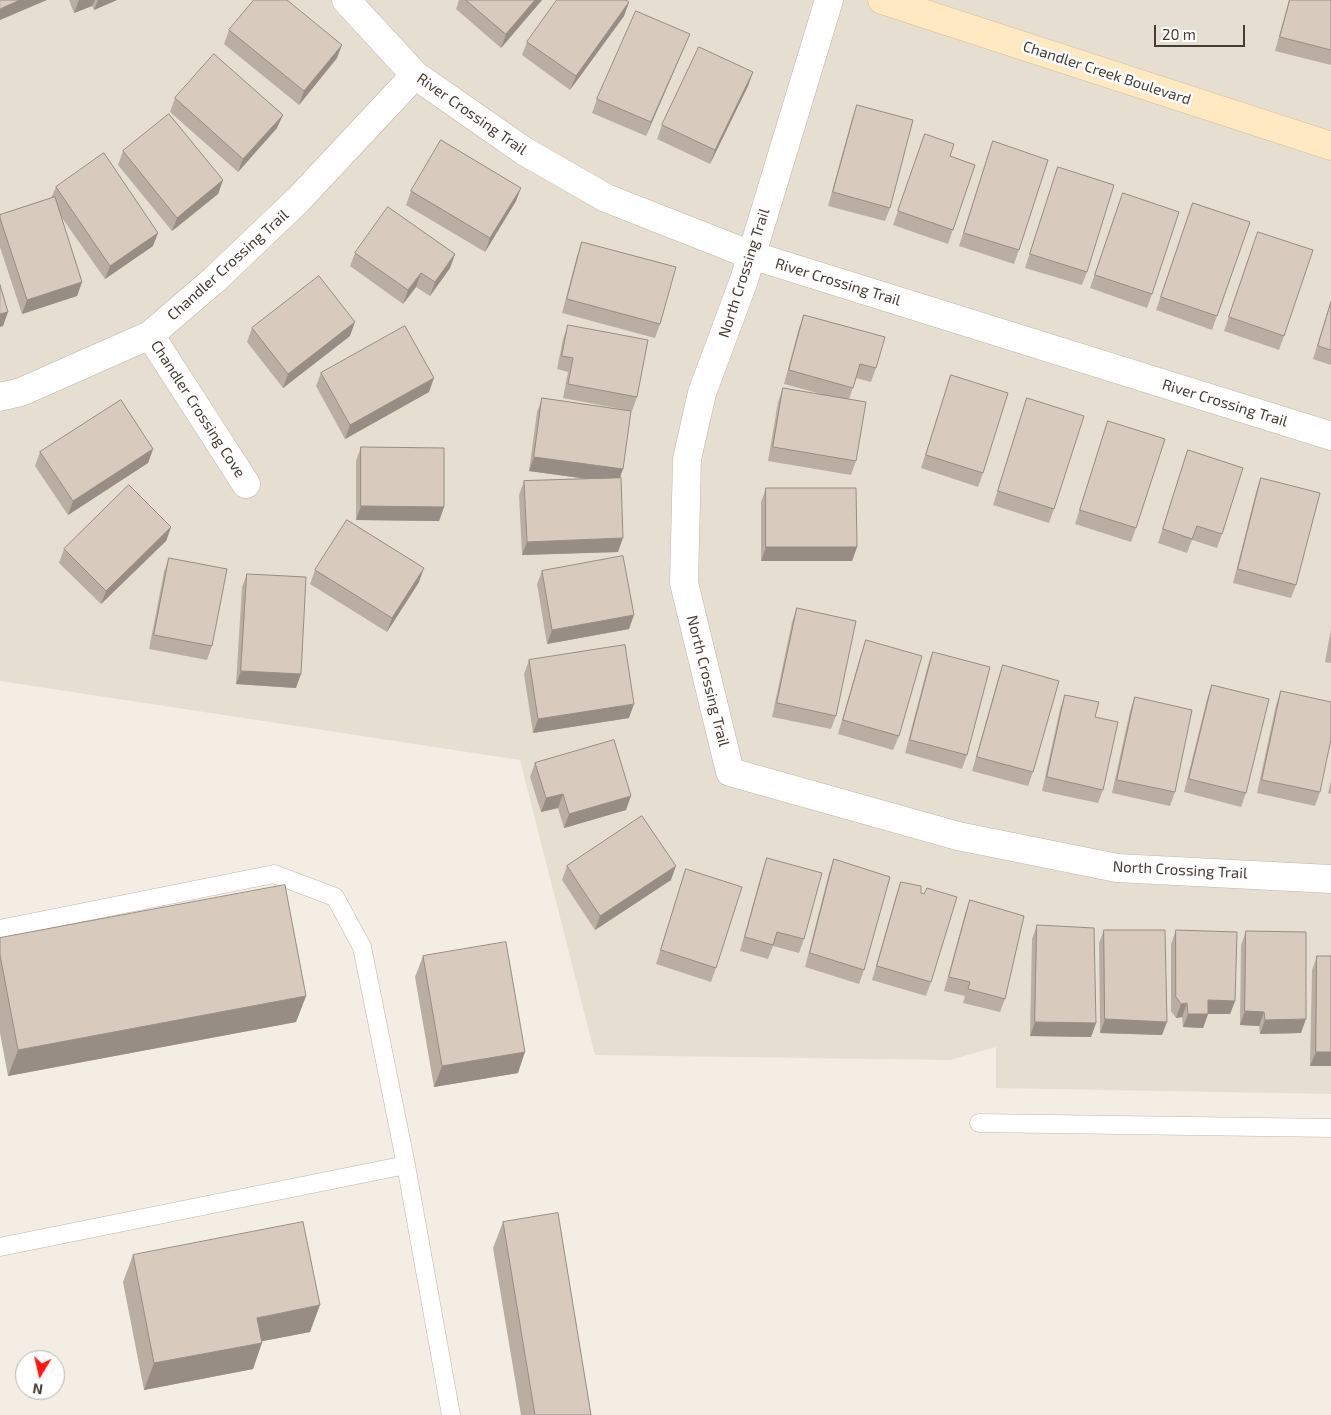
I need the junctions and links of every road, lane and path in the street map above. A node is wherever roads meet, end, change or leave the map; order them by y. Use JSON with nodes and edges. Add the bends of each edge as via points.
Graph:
{"nodes":[{"id":1,"x":346,"y":0,"type":"edge"},
{"id":2,"x":830,"y":0,"type":"edge"},
{"id":3,"x":882,"y":0,"type":"edge"},
{"id":4,"x":416,"y":75,"type":"junction"},
{"id":5,"x":1331,"y":146,"type":"edge"},
{"id":6,"x":751,"y":255,"type":"junction"},
{"id":7,"x":150,"y":335,"type":"junction"},
{"id":8,"x":0,"y":397,"type":"edge"},
{"id":9,"x":1331,"y":436,"type":"edge"},
{"id":10,"x":246,"y":484,"type":"dead end"},
{"id":11,"x":1331,"y":879,"type":"edge"},
{"id":12,"x":0,"y":929,"type":"edge"},
{"id":13,"x":979,"y":1123,"type":"dead end"},
{"id":14,"x":1331,"y":1128,"type":"edge"},
{"id":15,"x":406,"y":1165,"type":"junction"},
{"id":16,"x":0,"y":1246,"type":"edge"},
{"id":17,"x":451,"y":1415,"type":"edge"}],
"edges":[{"from":1,"to":4,"type":"street","name":"River Crossing Trail"},
{"from":2,"to":6,"type":"street","name":"North Crossing Trail"},
{"from":3,"to":5,"type":"street","name":"Chandler Creek Boulevard"},
{"from":4,"to":6,"type":"street","name":"River Crossing Trail","via":[[524,151],[606,198]]},
{"from":4,"to":7,"type":"street","name":"Chandler Crossing Trail","via":[[298,200]]},
{"from":6,"to":9,"type":"street","name":"River Crossing Trail"},
{"from":6,"to":11,"type":"street","name":"North Crossing Trail","via":[[702,393],[687,459],[684,583],[730,772],[958,836],[1118,868]]},
{"from":7,"to":8,"type":"street","name":"Chandler Crossing Trail","via":[[21,392]]},
{"from":7,"to":10,"type":"street","name":"Chandler Crossing Cove"},
{"from":12,"to":15,"type":"lane","via":[[274,874],[335,897],[362,947]]},
{"from":13,"to":14,"type":"lane"},
{"from":15,"to":16,"type":"lane"},
{"from":15,"to":17,"type":"lane"}]}
